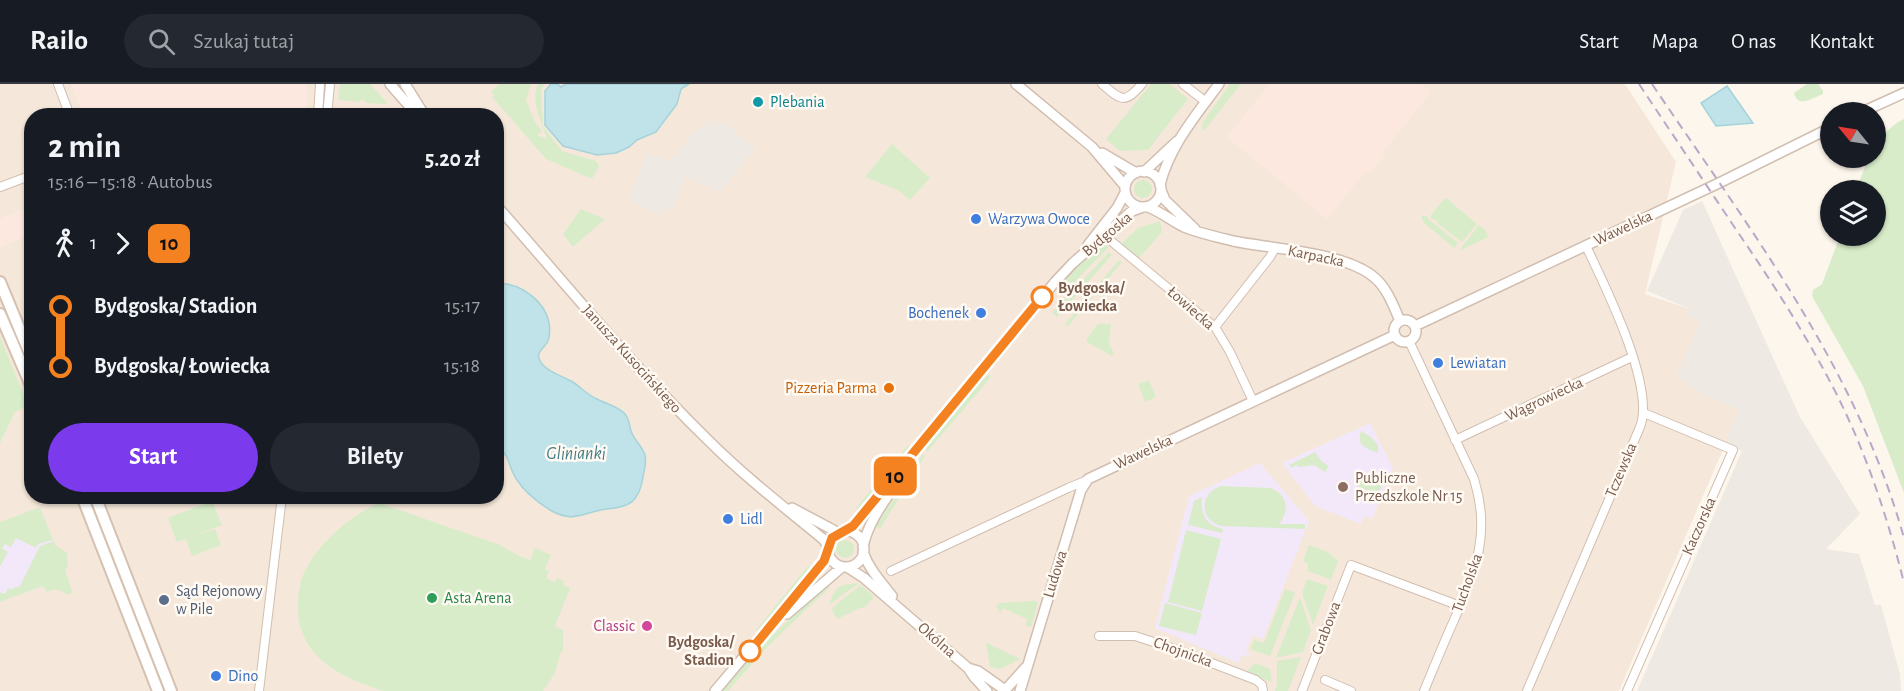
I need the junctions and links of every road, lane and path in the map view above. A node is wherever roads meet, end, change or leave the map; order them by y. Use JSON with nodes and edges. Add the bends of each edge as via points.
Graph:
{"nodes":[{"id":1,"x":58,"y":84,"type":"edge"},
{"id":2,"x":320,"y":84,"type":"edge"},
{"id":3,"x":330,"y":84,"type":"edge"},
{"id":4,"x":390,"y":84,"type":"edge"},
{"id":5,"x":405,"y":84,"type":"edge"},
{"id":6,"x":1016,"y":84,"type":"edge"},
{"id":7,"x":1102,"y":84,"type":"edge"},
{"id":8,"x":1142,"y":84,"type":"edge"},
{"id":9,"x":1182,"y":84,"type":"edge"},
{"id":10,"x":1219,"y":84,"type":"edge"},
{"id":11,"x":1904,"y":93,"type":"edge"},
{"id":12,"x":1206,"y":102,"type":"junction"},
{"id":13,"x":1884,"y":102,"type":"edge"},
{"id":14,"x":67,"y":108,"type":"edge"},
{"id":15,"x":318,"y":108,"type":"edge"},
{"id":16,"x":328,"y":108,"type":"edge"},
{"id":17,"x":411,"y":108,"type":"edge"},
{"id":18,"x":420,"y":108,"type":"edge"},
{"id":19,"x":1820,"y":133,"type":"edge"},
{"id":20,"x":1179,"y":140,"type":"junction"},
{"id":21,"x":1092,"y":147,"type":"junction"},
{"id":22,"x":1140,"y":172,"type":"junction"},
{"id":23,"x":24,"y":178,"type":"edge"},
{"id":24,"x":0,"y":187,"type":"edge"},
{"id":25,"x":1161,"y":188,"type":"junction"},
{"id":26,"x":1125,"y":189,"type":"junction"},
{"id":27,"x":1145,"y":207,"type":"junction"},
{"id":28,"x":504,"y":214,"type":"edge"},
{"id":29,"x":1197,"y":231,"type":"junction"},
{"id":30,"x":1105,"y":236,"type":"junction"},
{"id":31,"x":1586,"y":246,"type":"junction"},
{"id":32,"x":1275,"y":248,"type":"junction"},
{"id":33,"x":1073,"y":263,"type":"junction"},
{"id":34,"x":0,"y":282,"type":"edge"},
{"id":35,"x":0,"y":314,"type":"edge"},
{"id":36,"x":1400,"y":321,"type":"junction"},
{"id":37,"x":1415,"y":326,"type":"junction"},
{"id":38,"x":1215,"y":327,"type":"junction"},
{"id":39,"x":1395,"y":335,"type":"junction"},
{"id":40,"x":24,"y":340,"type":"edge"},
{"id":41,"x":1409,"y":341,"type":"junction"},
{"id":42,"x":1632,"y":357,"type":"junction"},
{"id":43,"x":24,"y":370,"type":"edge"},
{"id":44,"x":1253,"y":401,"type":"junction"},
{"id":45,"x":1644,"y":413,"type":"junction"},
{"id":46,"x":1455,"y":441,"type":"junction"},
{"id":47,"x":918,"y":448,"type":"junction"},
{"id":48,"x":1085,"y":481,"type":"junction"},
{"id":49,"x":778,"y":502,"type":"junction"},
{"id":50,"x":85,"y":504,"type":"edge"},
{"id":51,"x":98,"y":504,"type":"edge"},
{"id":52,"x":281,"y":504,"type":"edge"},
{"id":53,"x":842,"y":532,"type":"junction"},
{"id":54,"x":828,"y":548,"type":"junction"},
{"id":55,"x":863,"y":549,"type":"junction"},
{"id":56,"x":845,"y":567,"type":"junction"},
{"id":57,"x":891,"y":571,"type":"dead end"},
{"id":58,"x":1460,"y":606,"type":"junction"},
{"id":59,"x":905,"y":612,"type":"junction"},
{"id":60,"x":1099,"y":636,"type":"dead end"},
{"id":61,"x":761,"y":638,"type":"junction"},
{"id":62,"x":1026,"y":667,"type":"junction"},
{"id":63,"x":968,"y":668,"type":"junction"},
{"id":64,"x":1325,"y":680,"type":"dead end"},
{"id":65,"x":1004,"y":687,"type":"edge"},
{"id":66,"x":1263,"y":688,"type":"edge"},
{"id":67,"x":158,"y":691,"type":"edge"},
{"id":68,"x":171,"y":691,"type":"edge"},
{"id":69,"x":259,"y":691,"type":"edge"},
{"id":70,"x":715,"y":691,"type":"edge"},
{"id":71,"x":987,"y":691,"type":"edge"},
{"id":72,"x":1020,"y":691,"type":"edge"},
{"id":73,"x":1302,"y":691,"type":"edge"},
{"id":74,"x":1352,"y":691,"type":"edge"},
{"id":75,"x":1424,"y":691,"type":"edge"},
{"id":76,"x":1527,"y":691,"type":"edge"},
{"id":77,"x":1627,"y":691,"type":"edge"}],
"edges":[{"from":1,"to":14,"type":"street"},
{"from":2,"to":15,"type":"street"},
{"from":3,"to":16,"type":"street"},
{"from":4,"to":17,"type":"street"},
{"from":5,"to":18,"type":"street"},
{"from":6,"to":21,"type":"street"},
{"from":7,"to":8,"type":"street","via":[[1125,99]]},
{"from":9,"to":12,"type":"street"},
{"from":10,"to":12,"type":"street"},
{"from":11,"to":13,"type":"street"},
{"from":12,"to":20,"type":"street"},
{"from":19,"to":31,"type":"street","name":"Wawelska"},
{"from":20,"to":22,"type":"street"},
{"from":20,"to":25,"type":"street","via":[[1162,175]]},
{"from":21,"to":22,"type":"street"},
{"from":21,"to":26,"type":"street"},
{"from":22,"to":25,"type":"street","via":[[1155,176]]},
{"from":22,"to":26,"type":"street","via":[[1128,178]]},
{"from":23,"to":24,"type":"street"},
{"from":25,"to":27,"type":"street","via":[[1157,201]]},
{"from":25,"to":29,"type":"street","name":"Karpacka","via":[[1165,200]]},
{"from":26,"to":27,"type":"street","via":[[1133,204]]},
{"from":26,"to":33,"type":"street","name":"Bydgoska","via":[[1115,211]]},
{"from":27,"to":29,"type":"street","name":"Karpacka"},
{"from":27,"to":30,"type":"street","name":"Bydgoska","via":[[1132,212]]},
{"from":28,"to":49,"type":"street","name":"Janusza Kusocińskiego","via":[[682,415]]},
{"from":29,"to":32,"type":"street","name":"Karpacka"},
{"from":30,"to":33,"type":"street","name":"Bydgoska"},
{"from":30,"to":38,"type":"street","name":"Łowiecka"},
{"from":31,"to":37,"type":"street","name":"Wawelska"},
{"from":31,"to":42,"type":"street","name":"Tczewska"},
{"from":32,"to":36,"type":"street","name":"Karpacka","via":[[1335,259],[1363,269],[1379,283]]},
{"from":32,"to":38,"type":"street","name":"Karpacka"},
{"from":33,"to":47,"type":"street","name":"Bydgoska"},
{"from":34,"to":40,"type":"main road"},
{"from":35,"to":43,"type":"main road"},
{"from":36,"to":37,"type":"street","via":[[1407,320]]},
{"from":36,"to":39,"type":"street"},
{"from":37,"to":41,"type":"street","via":[[1416,333]]},
{"from":38,"to":44,"type":"street","name":"Łowiecka"},
{"from":39,"to":41,"type":"street"},
{"from":39,"to":44,"type":"street","name":"Wawelska"},
{"from":41,"to":46,"type":"street","name":"Tucholska"},
{"from":42,"to":45,"type":"street","name":"Tczewska"},
{"from":42,"to":46,"type":"street","name":"Wągrowiecka"},
{"from":44,"to":48,"type":"street","name":"Wawelska"},
{"from":45,"to":76,"type":"street","name":"Tczewska"},
{"from":45,"to":77,"type":"street","name":"Kaczorska","via":[[1733,450]]},
{"from":46,"to":58,"type":"street","name":"Tucholska","via":[[1476,487],[1482,523],[1478,561]]},
{"from":47,"to":53,"type":"street","name":"Bydgoska","via":[[853,526]]},
{"from":47,"to":55,"type":"street","name":"Bydgoska","via":[[865,535]]},
{"from":48,"to":57,"type":"street","name":"Wawelska"},
{"from":48,"to":62,"type":"street","name":"Ludowa"},
{"from":49,"to":53,"type":"street","name":"Janusza Kusocińskiego"},
{"from":49,"to":54,"type":"street","name":"Janusza Kusocińskiego","via":[[823,539]]},
{"from":50,"to":67,"type":"main road"},
{"from":51,"to":68,"type":"main road"},
{"from":52,"to":69,"type":"street"},
{"from":53,"to":54,"type":"street","via":[[832,538]]},
{"from":53,"to":55,"type":"street","via":[[856,535]]},
{"from":54,"to":56,"type":"street","via":[[831,560]]},
{"from":54,"to":61,"type":"street","via":[[817,570]]},
{"from":55,"to":56,"type":"street","via":[[859,561]]},
{"from":55,"to":59,"type":"street","name":"Okólna","via":[[872,571]]},
{"from":56,"to":59,"type":"street","name":"Okólna"},
{"from":56,"to":61,"type":"street"},
{"from":58,"to":73,"type":"street","name":"Grabowa","via":[[1351,565]]},
{"from":58,"to":75,"type":"street","name":"Tucholska"},
{"from":59,"to":63,"type":"street","name":"Okólna"},
{"from":60,"to":66,"type":"street","name":"Chojnicka","via":[[1136,636],[1241,674],[1258,681]]},
{"from":61,"to":70,"type":"street"},
{"from":62,"to":65,"type":"street","name":"Ludowa"},
{"from":62,"to":72,"type":"street","name":"Ludowa"},
{"from":63,"to":65,"type":"street","name":"Okólna"},
{"from":63,"to":71,"type":"street","name":"Okólna"},
{"from":64,"to":74,"type":"street"}]}
